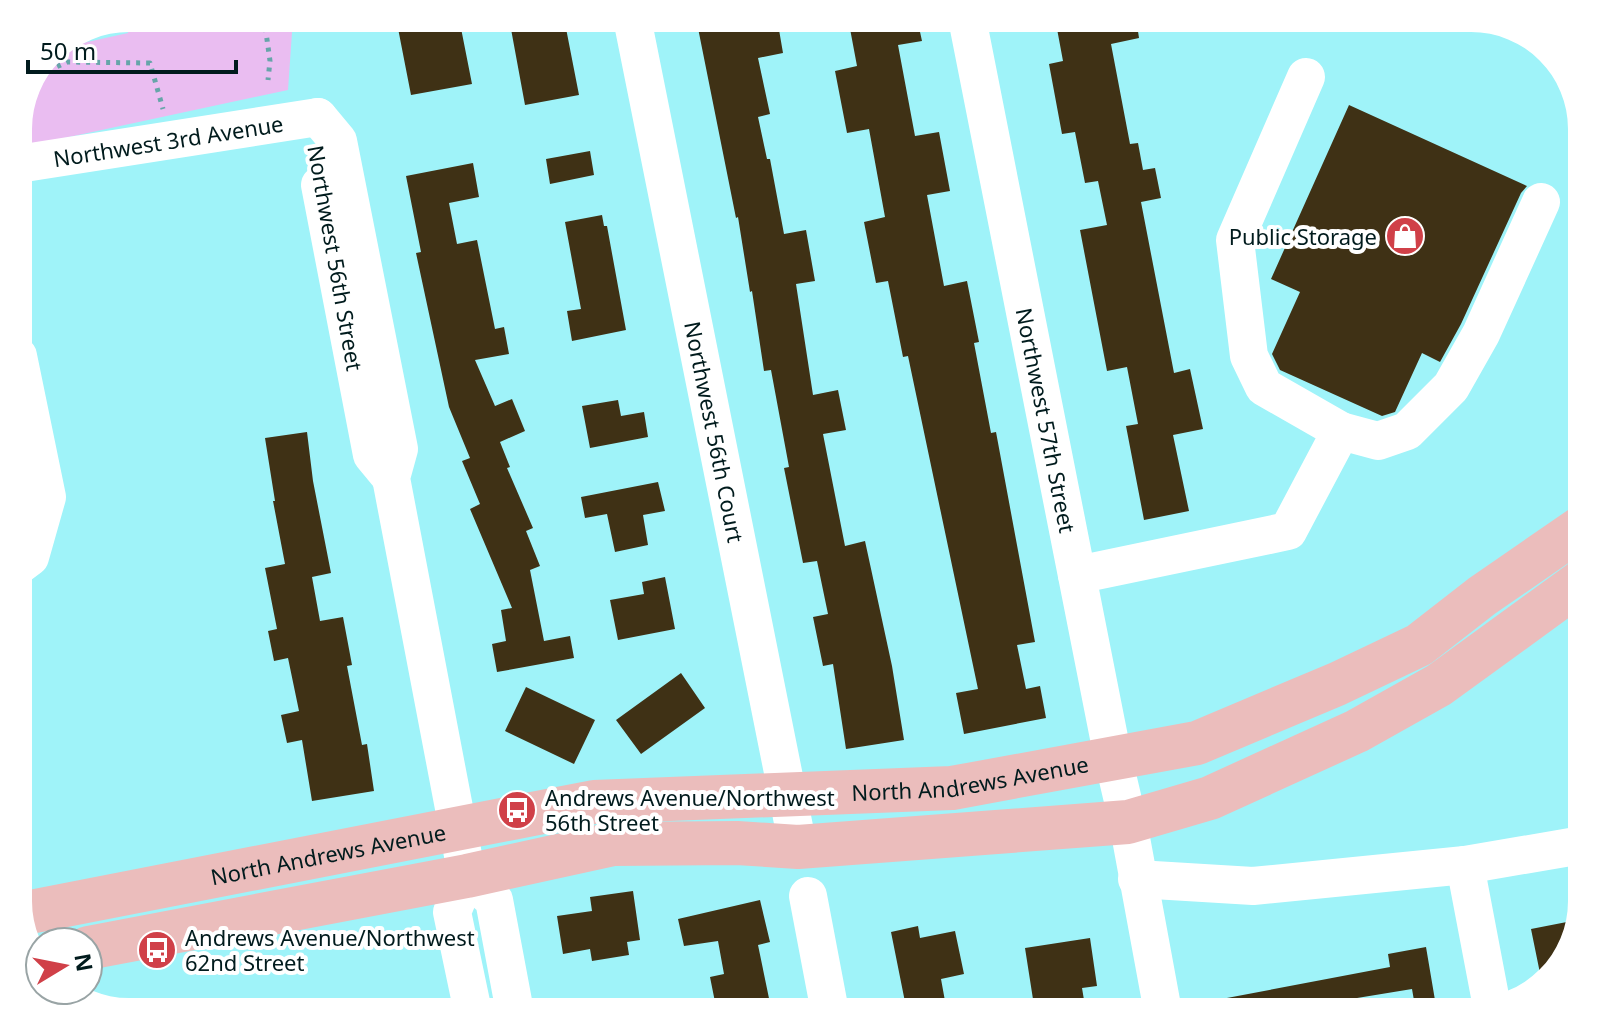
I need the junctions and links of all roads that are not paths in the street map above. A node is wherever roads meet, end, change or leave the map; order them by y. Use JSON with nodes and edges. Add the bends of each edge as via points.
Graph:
{"nodes":[{"id":1,"x":635,"y":32,"type":"edge"},
{"id":2,"x":970,"y":32,"type":"edge"},
{"id":3,"x":1306,"y":77,"type":"dead end"},
{"id":4,"x":318,"y":117,"type":"joint"},
{"id":5,"x":32,"y":162,"type":"edge"},
{"id":6,"x":1541,"y":202,"type":"dead end"},
{"id":7,"x":32,"y":424,"type":"edge"},
{"id":8,"x":1341,"y":431,"type":"junction"},
{"id":9,"x":1568,"y":537,"type":"edge"},
{"id":10,"x":32,"y":539,"type":"edge"},
{"id":11,"x":1077,"y":575,"type":"junction"},
{"id":12,"x":1568,"y":591,"type":"edge"},
{"id":13,"x":1113,"y":758,"type":"junction"},
{"id":14,"x":789,"y":796,"type":"junction"},
{"id":15,"x":1128,"y":822,"type":"junction"},
{"id":16,"x":457,"y":831,"type":"junction"},
{"id":17,"x":798,"y":847,"type":"junction"},
{"id":18,"x":1568,"y":847,"type":"edge"},
{"id":19,"x":1465,"y":865,"type":"junction"},
{"id":20,"x":467,"y":876,"type":"junction"},
{"id":21,"x":1137,"y":879,"type":"junction"},
{"id":22,"x":808,"y":896,"type":"dead end"},
{"id":23,"x":33,"y":912,"type":"edge"},
{"id":24,"x":104,"y":945,"type":"edge"},
{"id":25,"x":1490,"y":996,"type":"edge"},
{"id":26,"x":470,"y":998,"type":"edge"},
{"id":27,"x":512,"y":998,"type":"edge"},
{"id":28,"x":827,"y":998,"type":"edge"},
{"id":29,"x":1160,"y":998,"type":"edge"}],
"edges":[{"from":1,"to":14,"type":"street","name":"Northwest 56th Court"},
{"from":2,"to":11,"type":"street","name":"Northwest 57th Street"},
{"from":3,"to":8,"type":"street","via":[[1235,240],[1249,356],[1264,387]]},
{"from":4,"to":5,"type":"street","name":"Northwest 3rd Avenue"},
{"from":4,"to":16,"type":"street","name":"Northwest 56th Street","via":[[338,141],[399,449],[391,478]]},
{"from":6,"to":8,"type":"street","via":[[1451,387],[1407,431],[1378,441]]},
{"from":7,"to":10,"type":"street","via":[[47,497]]},
{"from":8,"to":11,"type":"street","via":[[1288,531]]},
{"from":9,"to":13,"type":"main road","name":"North Andrews Avenue","via":[[1419,645],[1197,743]]},
{"from":11,"to":13,"type":"street","name":"Northwest 57th Street"},
{"from":12,"to":15,"type":"main road","name":"North Andrews Avenue","via":[[1439,685],[1357,731],[1210,798]]},
{"from":13,"to":14,"type":"main road","name":"North Andrews Avenue","via":[[952,788]]},
{"from":13,"to":15,"type":"street","name":"Northwest 57th Street"},
{"from":14,"to":16,"type":"main road","name":"North Andrews Avenue","via":[[594,802]]},
{"from":14,"to":17,"type":"street","name":"Northwest 56th Court"},
{"from":15,"to":17,"type":"main road","name":"North Andrews Avenue"},
{"from":15,"to":21,"type":"street","name":"Northwest 57th Street"},
{"from":16,"to":20,"type":"street","name":"Northwest 56th Street"},
{"from":16,"to":23,"type":"main road","name":"North Andrews Avenue"},
{"from":17,"to":20,"type":"main road","name":"North Andrews Avenue","via":[[613,844]]},
{"from":18,"to":19,"type":"street"},
{"from":19,"to":21,"type":"street","via":[[1253,886]]},
{"from":19,"to":25,"type":"street"},
{"from":20,"to":24,"type":"main road","name":"North Andrews Avenue"},
{"from":20,"to":26,"type":"street","via":[[452,912]]},
{"from":20,"to":27,"type":"street","via":[[494,900]]},
{"from":21,"to":29,"type":"street","name":"Northwest 57th Street"},
{"from":22,"to":28,"type":"street"}]}
